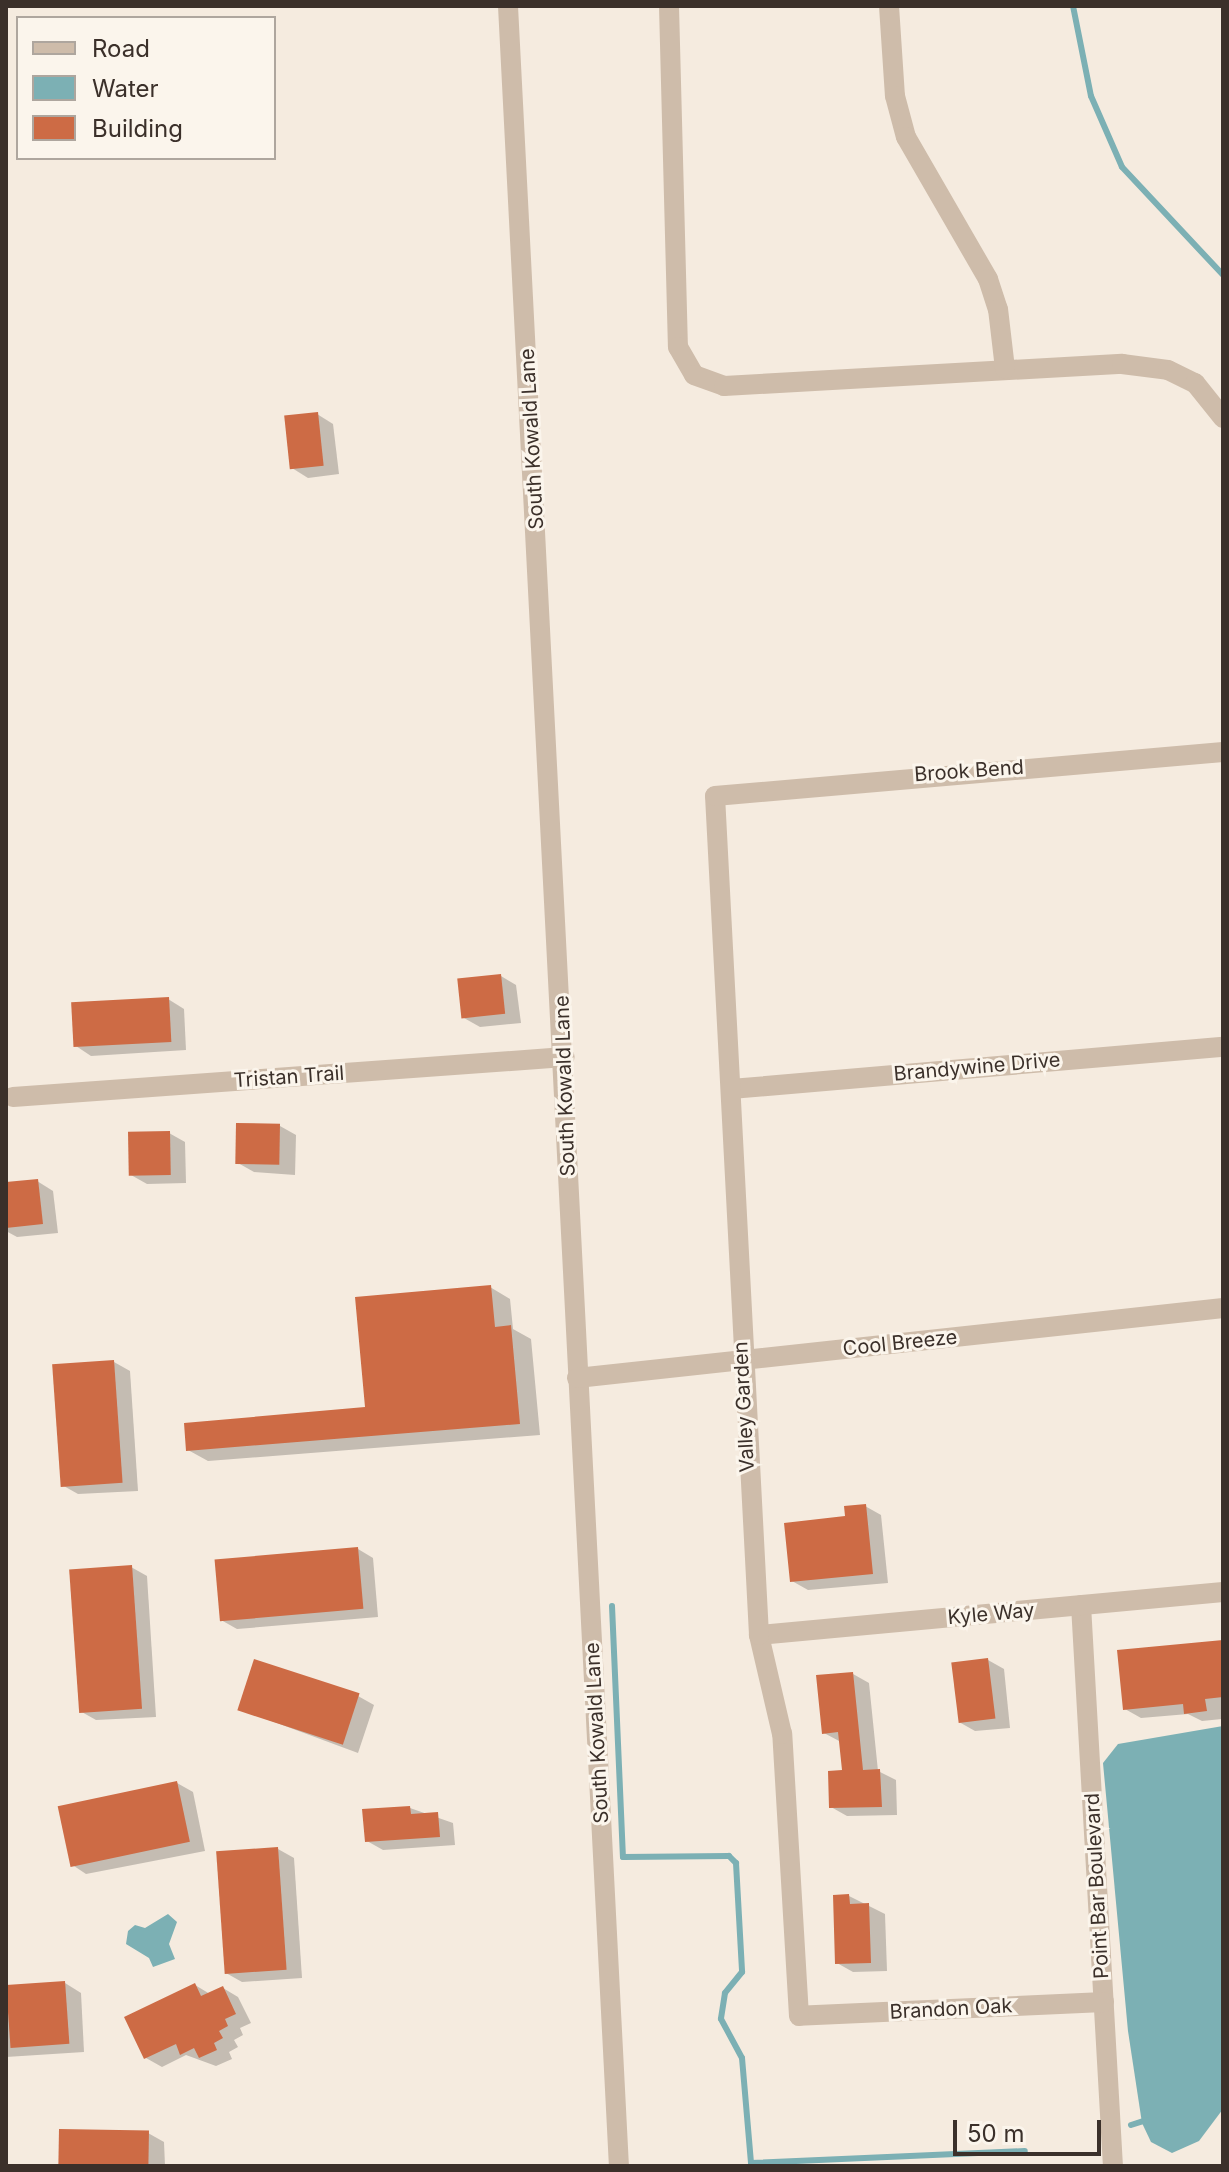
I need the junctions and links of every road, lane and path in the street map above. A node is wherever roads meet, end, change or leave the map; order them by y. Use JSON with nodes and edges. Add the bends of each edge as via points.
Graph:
{"nodes":[{"id":1,"x":508,"y":6,"type":"edge"},
{"id":2,"x":669,"y":6,"type":"edge"},
{"id":3,"x":889,"y":6,"type":"edge"},
{"id":4,"x":1005,"y":369,"type":"junction"},
{"id":5,"x":1223,"y":418,"type":"edge"},
{"id":6,"x":1223,"y":752,"type":"edge"},
{"id":7,"x":715,"y":796,"type":"joint"},
{"id":8,"x":1223,"y":1047,"type":"edge"},
{"id":9,"x":565,"y":1057,"type":"junction"},
{"id":10,"x":731,"y":1089,"type":"junction"},
{"id":11,"x":13,"y":1097,"type":"dead end"},
{"id":12,"x":1223,"y":1308,"type":"edge"},
{"id":13,"x":741,"y":1360,"type":"junction"},
{"id":14,"x":577,"y":1378,"type":"junction"},
{"id":15,"x":1223,"y":1592,"type":"edge"},
{"id":16,"x":1081,"y":1605,"type":"junction"},
{"id":17,"x":759,"y":1635,"type":"junction"},
{"id":18,"x":1104,"y":2002,"type":"junction"},
{"id":19,"x":799,"y":2016,"type":"joint"},
{"id":20,"x":619,"y":2166,"type":"edge"},
{"id":21,"x":1113,"y":2166,"type":"edge"}],
"edges":[{"from":1,"to":9,"type":"street","name":"South Kowald Lane"},
{"from":2,"to":4,"type":"street","via":[[678,347],[694,375],[724,386]]},
{"from":3,"to":4,"type":"street","via":[[895,96],[906,137],[988,279],[998,309]]},
{"from":4,"to":5,"type":"street","via":[[1122,364],[1168,370],[1195,383]]},
{"from":6,"to":7,"type":"street","name":"Brook Bend"},
{"from":7,"to":10,"type":"street","name":"Valley Garden"},
{"from":8,"to":10,"type":"street","name":"Brandywine Drive"},
{"from":9,"to":11,"type":"street","name":"Tristan Trail"},
{"from":9,"to":14,"type":"street","name":"South Kowald Lane"},
{"from":10,"to":13,"type":"street","name":"Valley Garden"},
{"from":12,"to":13,"type":"street","name":"Cool Breeze"},
{"from":13,"to":14,"type":"street","name":"Cool Breeze"},
{"from":13,"to":17,"type":"street","name":"Valley Garden"},
{"from":14,"to":20,"type":"street","name":"South Kowald Lane"},
{"from":15,"to":16,"type":"street","name":"Kyle Way"},
{"from":16,"to":17,"type":"street","name":"Kyle Way"},
{"from":16,"to":18,"type":"street","name":"Point Bar Boulevard"},
{"from":17,"to":19,"type":"street","name":"Valley Garden","via":[[782,1734]]},
{"from":18,"to":19,"type":"street","name":"Brandon Oak"},
{"from":18,"to":21,"type":"street","name":"Point Bar Boulevard"}]}
